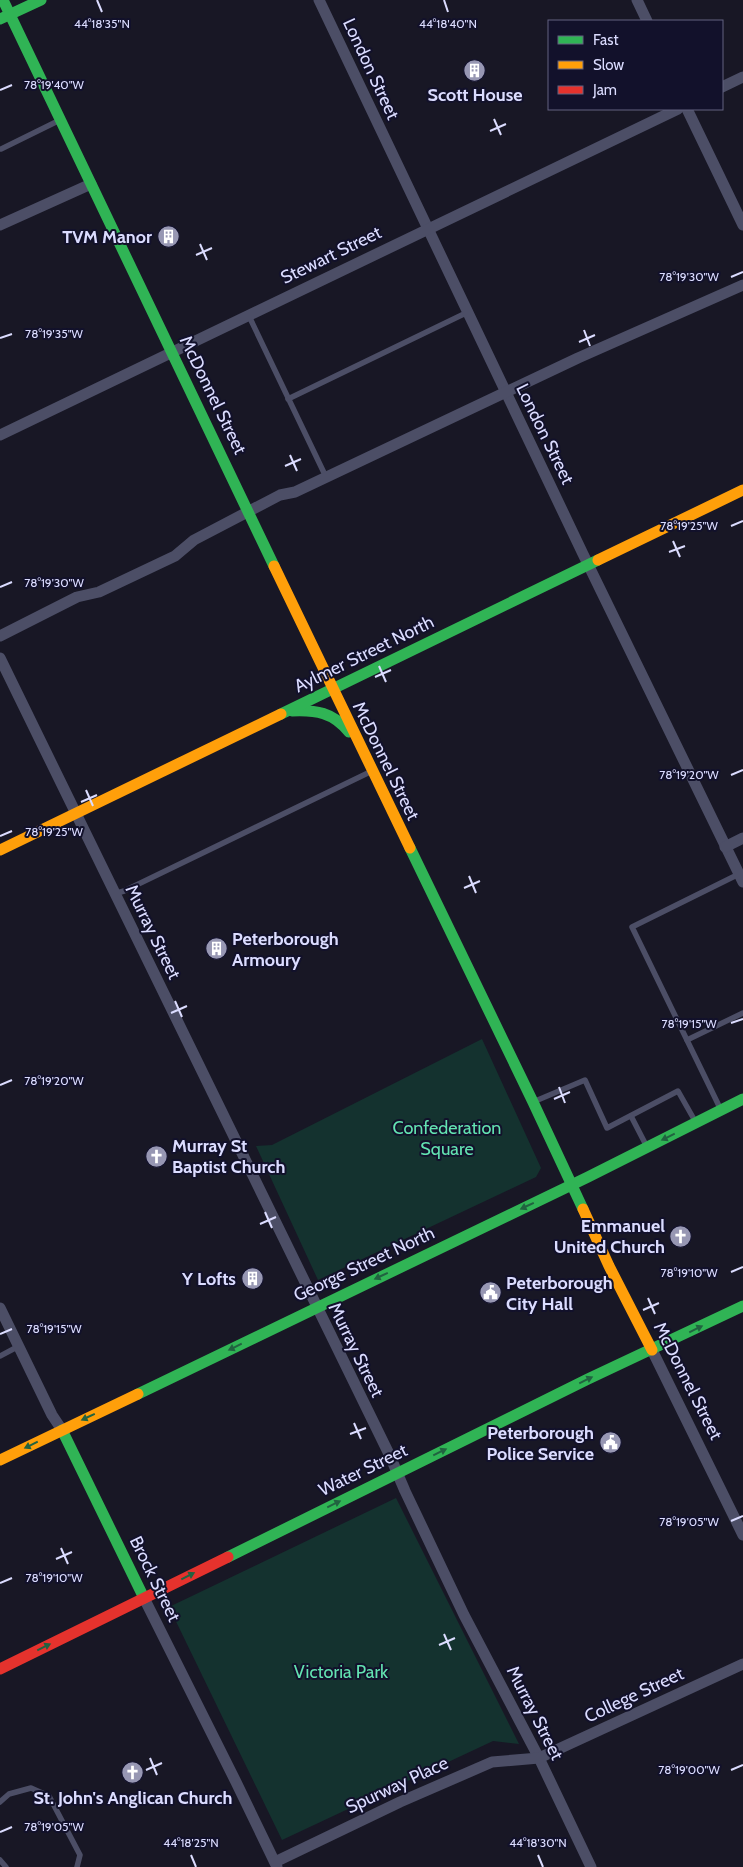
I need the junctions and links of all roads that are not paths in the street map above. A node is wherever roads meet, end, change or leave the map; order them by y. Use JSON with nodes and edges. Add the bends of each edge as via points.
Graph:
{"nodes":[{"id":1,"x":3,"y":0,"type":"edge"},
{"id":2,"x":41,"y":0,"type":"edge"},
{"id":3,"x":319,"y":0,"type":"edge"},
{"id":4,"x":637,"y":0,"type":"edge"},
{"id":5,"x":5,"y":17,"type":"edge"},
{"id":6,"x":647,"y":20,"type":"edge"},
{"id":7,"x":743,"y":77,"type":"edge"},
{"id":8,"x":723,"y":87,"type":"edge"},
{"id":9,"x":676,"y":110,"type":"edge"},
{"id":10,"x":687,"y":110,"type":"edge"},
{"id":11,"x":60,"y":120,"type":"junction"},
{"id":12,"x":1,"y":149,"type":"edge"},
{"id":13,"x":91,"y":184,"type":"junction"},
{"id":14,"x":0,"y":225,"type":"edge"},
{"id":15,"x":743,"y":225,"type":"edge"},
{"id":16,"x":427,"y":228,"type":"junction"},
{"id":17,"x":743,"y":285,"type":"edge"},
{"id":18,"x":468,"y":312,"type":"junction"},
{"id":19,"x":248,"y":314,"type":"junction"},
{"id":20,"x":172,"y":350,"type":"junction"},
{"id":21,"x":505,"y":392,"type":"junction"},
{"id":22,"x":288,"y":399,"type":"junction"},
{"id":23,"x":0,"y":434,"type":"edge"},
{"id":24,"x":326,"y":477,"type":"junction"},
{"id":25,"x":743,"y":490,"type":"edge"},
{"id":26,"x":249,"y":511,"type":"junction"},
{"id":27,"x":588,"y":564,"type":"junction"},
{"id":28,"x":0,"y":636,"type":"edge"},
{"id":29,"x":0,"y":658,"type":"edge"},
{"id":30,"x":332,"y":690,"type":"junction"},
{"id":31,"x":286,"y":711,"type":"junction"},
{"id":32,"x":363,"y":754,"type":"junction"},
{"id":33,"x":372,"y":771,"type":"junction"},
{"id":34,"x":75,"y":813,"type":"junction"},
{"id":35,"x":743,"y":838,"type":"edge"},
{"id":36,"x":725,"y":847,"type":"junction"},
{"id":37,"x":0,"y":850,"type":"edge"},
{"id":38,"x":741,"y":878,"type":"edge"},
{"id":39,"x":114,"y":894,"type":"junction"},
{"id":40,"x":743,"y":1013,"type":"edge"},
{"id":41,"x":687,"y":1040,"type":"junction"},
{"id":42,"x":743,"y":1099,"type":"edge"},
{"id":43,"x":533,"y":1102,"type":"junction"},
{"id":44,"x":720,"y":1110,"type":"junction"},
{"id":45,"x":631,"y":1116,"type":"junction"},
{"id":46,"x":696,"y":1123,"type":"junction"},
{"id":47,"x":647,"y":1147,"type":"junction"},
{"id":48,"x":571,"y":1184,"type":"junction"},
{"id":49,"x":316,"y":1306,"type":"junction"},
{"id":50,"x":743,"y":1306,"type":"edge"},
{"id":51,"x":0,"y":1308,"type":"edge"},
{"id":52,"x":19,"y":1346,"type":"junction"},
{"id":53,"x":652,"y":1350,"type":"junction"},
{"id":54,"x":0,"y":1356,"type":"edge"},
{"id":55,"x":62,"y":1430,"type":"junction"},
{"id":56,"x":0,"y":1460,"type":"edge"},
{"id":57,"x":396,"y":1473,"type":"junction"},
{"id":58,"x":739,"y":1518,"type":"edge"},
{"id":59,"x":743,"y":1534,"type":"edge"},
{"id":60,"x":144,"y":1598,"type":"junction"},
{"id":61,"x":743,"y":1664,"type":"edge"},
{"id":62,"x":0,"y":1669,"type":"edge"},
{"id":63,"x":539,"y":1758,"type":"junction"},
{"id":64,"x":0,"y":1802,"type":"edge"},
{"id":65,"x":0,"y":1860,"type":"edge"},
{"id":66,"x":276,"y":1864,"type":"edge"},
{"id":67,"x":6,"y":1867,"type":"edge"},
{"id":68,"x":77,"y":1867,"type":"edge"},
{"id":69,"x":591,"y":1867,"type":"edge"}],
"edges":[{"from":1,"to":5,"type":"street","name":"McDonnel Street"},
{"from":2,"to":5,"type":"street"},
{"from":3,"to":16,"type":"street","name":"London Street"},
{"from":4,"to":6,"type":"street"},
{"from":5,"to":11,"type":"street","name":"McDonnel Street"},
{"from":7,"to":8,"type":"street"},
{"from":9,"to":16,"type":"street","name":"Stewart Street"},
{"from":10,"to":15,"type":"street"},
{"from":11,"to":12,"type":"lane"},
{"from":11,"to":13,"type":"street","name":"McDonnel Street"},
{"from":13,"to":14,"type":"street"},
{"from":13,"to":20,"type":"street","name":"McDonnel Street"},
{"from":16,"to":18,"type":"street","name":"London Street"},
{"from":16,"to":19,"type":"street","name":"Stewart Street"},
{"from":17,"to":21,"type":"street"},
{"from":18,"to":21,"type":"street","name":"London Street"},
{"from":18,"to":22,"type":"lane"},
{"from":19,"to":20,"type":"street","name":"Stewart Street"},
{"from":19,"to":22,"type":"lane"},
{"from":20,"to":23,"type":"street","name":"Stewart Street"},
{"from":20,"to":26,"type":"street","name":"McDonnel Street"},
{"from":21,"to":24,"type":"street"},
{"from":21,"to":27,"type":"street","name":"London Street"},
{"from":22,"to":24,"type":"lane"},
{"from":24,"to":26,"type":"street"},
{"from":25,"to":27,"type":"street","name":"Aylmer Street North"},
{"from":26,"to":28,"type":"street","via":[[194,540],[175,556],[98,592],[77,597]]},
{"from":26,"to":30,"type":"street","name":"McDonnel Street"},
{"from":27,"to":30,"type":"street","name":"Aylmer Street North"},
{"from":27,"to":36,"type":"street","name":"London Street"},
{"from":29,"to":34,"type":"street","name":"Murray Street"},
{"from":30,"to":31,"type":"street","name":"Aylmer Street North"},
{"from":30,"to":32,"type":"street","name":"McDonnel Street"},
{"from":31,"to":32,"type":"street","via":[[314,710],[342,722]]},
{"from":31,"to":34,"type":"street","name":"Aylmer Street North"},
{"from":32,"to":33,"type":"street","name":"McDonnel Street"},
{"from":33,"to":39,"type":"lane"},
{"from":33,"to":43,"type":"street","name":"McDonnel Street"},
{"from":34,"to":37,"type":"street","name":"Aylmer Street North"},
{"from":34,"to":39,"type":"street","name":"Murray Street"},
{"from":35,"to":36,"type":"street"},
{"from":36,"to":38,"type":"street","name":"London Street"},
{"from":38,"to":41,"type":"lane","via":[[632,927]]},
{"from":39,"to":49,"type":"street","name":"Murray Street"},
{"from":40,"to":41,"type":"lane"},
{"from":41,"to":44,"type":"lane"},
{"from":42,"to":44,"type":"street","name":"George Street North"},
{"from":43,"to":45,"type":"lane","via":[[585,1080],[607,1128]]},
{"from":43,"to":48,"type":"street","name":"McDonnel Street"},
{"from":44,"to":46,"type":"street","name":"George Street North"},
{"from":45,"to":46,"type":"lane","via":[[678,1091]]},
{"from":45,"to":47,"type":"lane"},
{"from":46,"to":47,"type":"street","name":"George Street North","one_way":true},
{"from":47,"to":48,"type":"street","name":"George Street North"},
{"from":48,"to":49,"type":"street","name":"George Street North","one_way":true},
{"from":48,"to":53,"type":"street","name":"McDonnel Street"},
{"from":49,"to":55,"type":"street","name":"George Street North","one_way":true},
{"from":49,"to":57,"type":"street","name":"Murray Street"},
{"from":53,"to":50,"type":"street","name":"Water Street","one_way":true},
{"from":51,"to":52,"type":"street","name":"Brock Street"},
{"from":52,"to":54,"type":"lane"},
{"from":52,"to":55,"type":"street","name":"Brock Street"},
{"from":57,"to":53,"type":"street","name":"Water Street","one_way":true},
{"from":53,"to":58,"type":"street","name":"McDonnel Street"},
{"from":55,"to":56,"type":"street","name":"George Street North","one_way":true},
{"from":55,"to":60,"type":"street","name":"Brock Street"},
{"from":60,"to":57,"type":"street","name":"Water Street","one_way":true},
{"from":57,"to":63,"type":"street","name":"Murray Street","via":[[464,1616]]},
{"from":58,"to":59,"type":"street","name":"McDonnel Street"},
{"from":62,"to":60,"type":"street","name":"Water Street","one_way":true},
{"from":60,"to":66,"type":"street","name":"Brock Street"},
{"from":61,"to":63,"type":"street","name":"College Street"},
{"from":63,"to":66,"type":"street","name":"Spurway Place","via":[[492,1762],[400,1802]]},
{"from":63,"to":69,"type":"street","name":"Murray Street"},
{"from":64,"to":68,"type":"lane","via":[[8,1794],[31,1788],[49,1796],[80,1855]]},
{"from":65,"to":67,"type":"lane"}]}
